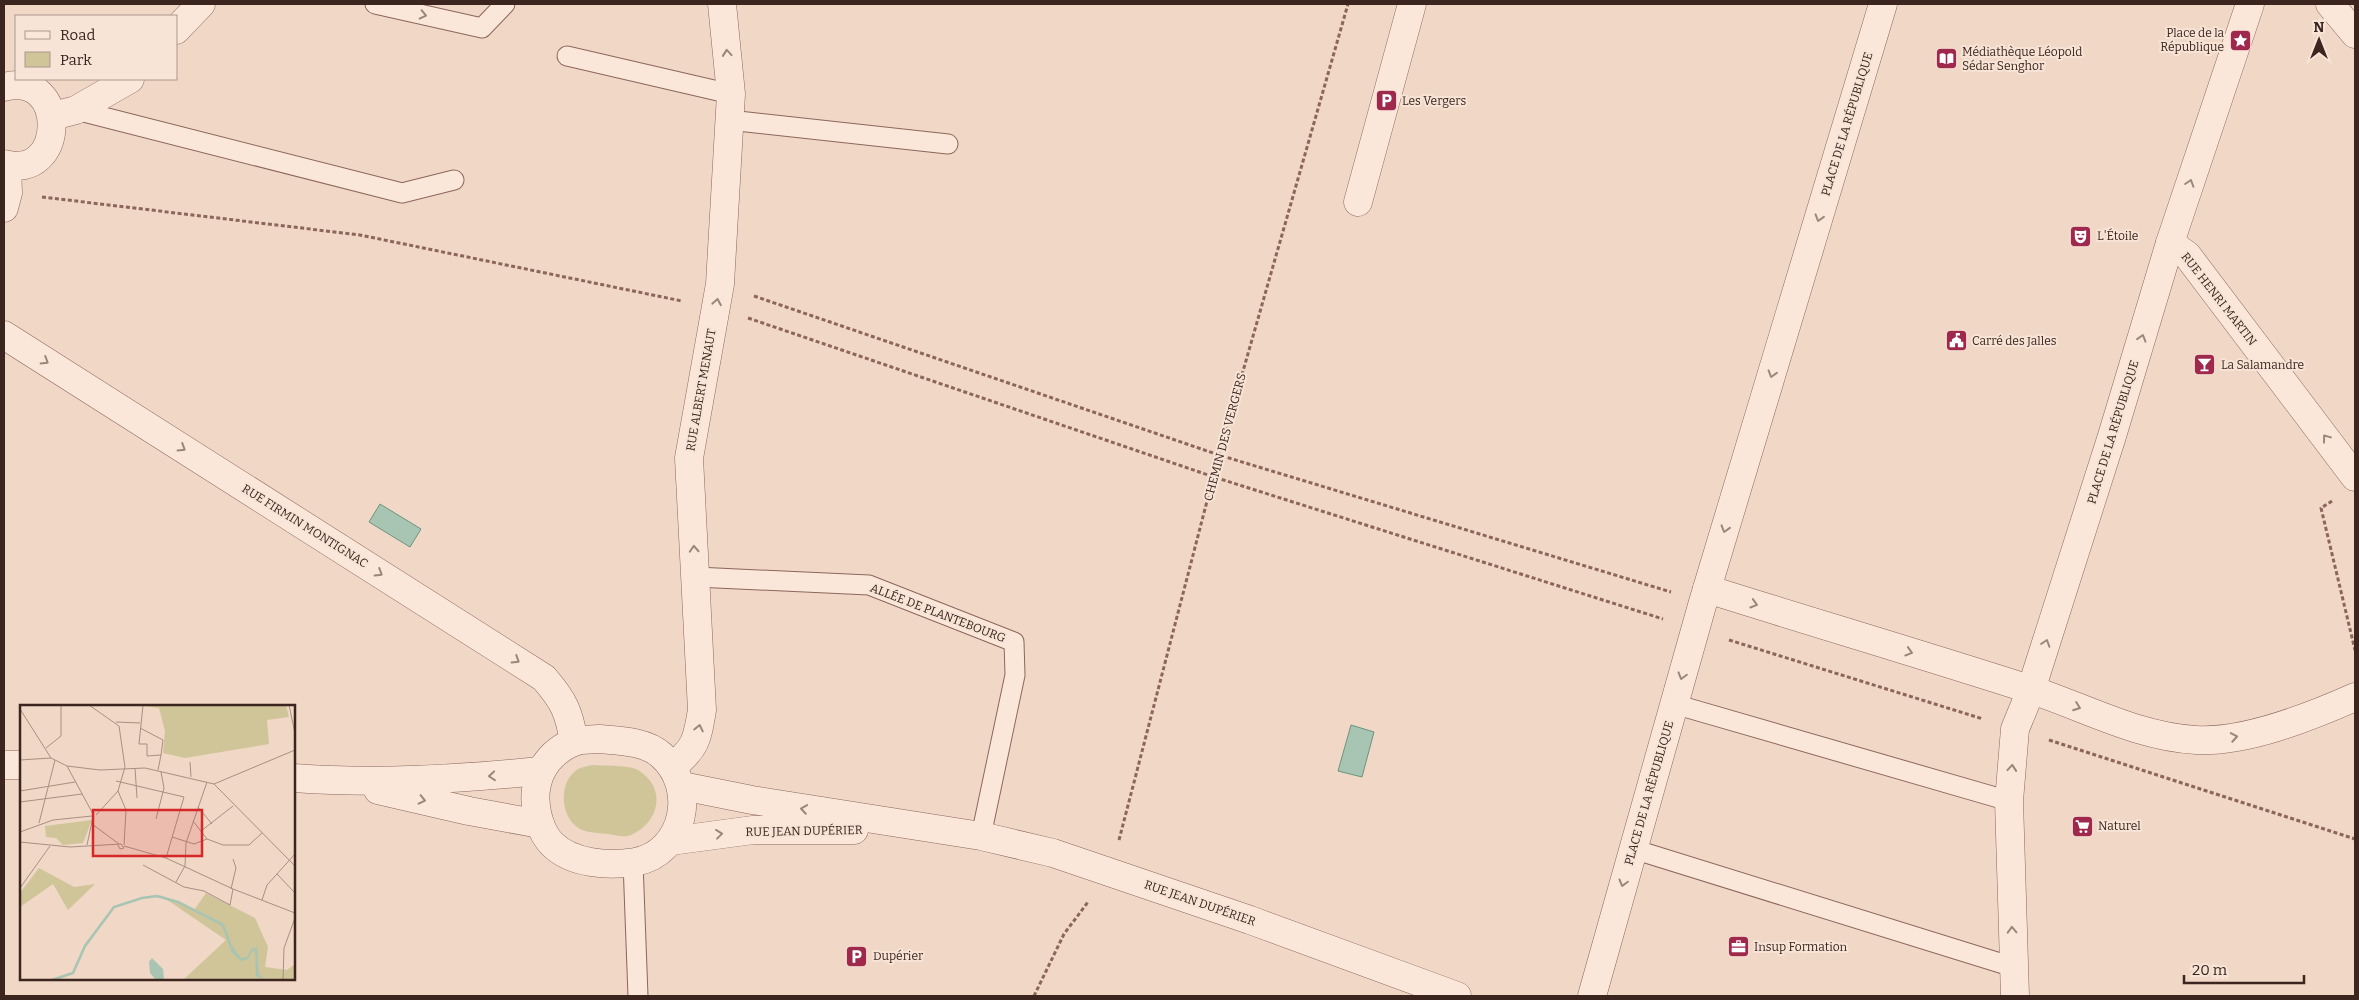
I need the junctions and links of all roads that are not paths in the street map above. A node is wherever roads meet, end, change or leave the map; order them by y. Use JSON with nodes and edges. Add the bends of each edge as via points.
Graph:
{"nodes":[{"id":1,"x":201,"y":4,"type":"edge"},
{"id":2,"x":375,"y":4,"type":"edge"},
{"id":3,"x":505,"y":4,"type":"edge"},
{"id":4,"x":722,"y":4,"type":"edge"},
{"id":5,"x":1412,"y":4,"type":"edge"},
{"id":6,"x":1883,"y":4,"type":"edge"},
{"id":7,"x":2250,"y":4,"type":"edge"},
{"id":8,"x":2330,"y":4,"type":"edge"},
{"id":9,"x":178,"y":28,"type":"edge"},
{"id":10,"x":2355,"y":34,"type":"edge"},
{"id":11,"x":567,"y":56,"type":"dead end"},
{"id":12,"x":128,"y":80,"type":"edge"},
{"id":13,"x":4,"y":87,"type":"edge"},
{"id":14,"x":730,"y":107,"type":"junction"},
{"id":15,"x":65,"y":113,"type":"junction"},
{"id":16,"x":948,"y":144,"type":"dead end"},
{"id":17,"x":6,"y":165,"type":"edge"},
{"id":18,"x":454,"y":180,"type":"dead end"},
{"id":19,"x":6,"y":201,"type":"edge"},
{"id":20,"x":1358,"y":202,"type":"dead end"},
{"id":21,"x":2170,"y":242,"type":"junction"},
{"id":22,"x":4,"y":335,"type":"edge"},
{"id":23,"x":2352,"y":464,"type":"edge"},
{"id":24,"x":696,"y":577,"type":"junction"},
{"id":25,"x":1705,"y":596,"type":"junction"},
{"id":26,"x":2031,"y":690,"type":"junction"},
{"id":27,"x":2355,"y":697,"type":"edge"},
{"id":28,"x":1674,"y":704,"type":"junction"},
{"id":29,"x":574,"y":742,"type":"junction"},
{"id":30,"x":4,"y":765,"type":"edge"},
{"id":31,"x":20,"y":765,"type":"edge"},
{"id":32,"x":540,"y":772,"type":"junction"},
{"id":33,"x":677,"y":776,"type":"junction"},
{"id":34,"x":295,"y":778,"type":"edge"},
{"id":35,"x":340,"y":781,"type":"junction"},
{"id":36,"x":2009,"y":801,"type":"junction"},
{"id":37,"x":540,"y":824,"type":"junction"},
{"id":38,"x":938,"y":831,"type":"junction"},
{"id":39,"x":981,"y":836,"type":"junction"},
{"id":40,"x":671,"y":841,"type":"junction"},
{"id":41,"x":1633,"y":848,"type":"junction"},
{"id":42,"x":633,"y":862,"type":"junction"},
{"id":43,"x":2014,"y":968,"type":"junction"},
{"id":44,"x":638,"y":996,"type":"edge"},
{"id":45,"x":1456,"y":996,"type":"edge"},
{"id":46,"x":1592,"y":996,"type":"edge"},
{"id":47,"x":2015,"y":996,"type":"edge"}],
"edges":[{"from":1,"to":9,"type":"street"},
{"from":2,"to":3,"type":"lane","one_way":true,"via":[[482,28]]},
{"from":14,"to":4,"type":"street","name":"RUE ALBERT MENAUT","one_way":true},
{"from":5,"to":20,"type":"street"},
{"from":6,"to":25,"type":"street","name":"PLACE DE LA RÉPUBLIQUE","one_way":true},
{"from":21,"to":7,"type":"street","name":"PLACE DE LA RÉPUBLIQUE","one_way":true},
{"from":8,"to":10,"type":"street"},
{"from":11,"to":14,"type":"lane"},
{"from":12,"to":15,"type":"street"},
{"from":13,"to":15,"type":"street","via":[[30,88]]},
{"from":14,"to":16,"type":"lane"},
{"from":24,"to":14,"type":"street","name":"RUE ALBERT MENAUT","one_way":true,"via":[[688,458],[718,296]]},
{"from":15,"to":17,"type":"street","via":[[42,154],[26,164]]},
{"from":15,"to":18,"type":"lane","via":[[402,193]]},
{"from":17,"to":19,"type":"street"},
{"from":23,"to":21,"type":"street","name":"RUE HENRI MARTIN","one_way":true,"via":[[2187,255]]},
{"from":26,"to":21,"type":"street","name":"PLACE DE LA RÉPUBLIQUE","one_way":true},
{"from":22,"to":29,"type":"street","name":"RUE FIRMIN MONTIGNAC","one_way":true,"via":[[544,678],[570,715]]},
{"from":33,"to":24,"type":"street","name":"RUE ALBERT MENAUT","one_way":true,"via":[[698,734],[702,710]]},
{"from":24,"to":39,"type":"lane","name":"ALLÉE DE PLANTEBOURG","via":[[870,585],[1014,642],[1015,675]]},
{"from":25,"to":26,"type":"street","one_way":true},
{"from":25,"to":28,"type":"street","name":"PLACE DE LA RÉPUBLIQUE","one_way":true},
{"from":26,"to":27,"type":"street","one_way":true,"via":[[2157,734],[2196,740],[2262,732]]},
{"from":36,"to":26,"type":"street","name":"PLACE DE LA RÉPUBLIQUE","one_way":true,"via":[[2015,729]]},
{"from":28,"to":36,"type":"lane"},
{"from":28,"to":41,"type":"street","name":"PLACE DE LA RÉPUBLIQUE"},
{"from":29,"to":32,"type":"street","via":[[554,754]]},
{"from":29,"to":33,"type":"street","via":[[599,739],[643,746],[660,754]]},
{"from":30,"to":31,"type":"street"},
{"from":32,"to":35,"type":"street","one_way":true,"via":[[468,778]]},
{"from":32,"to":37,"type":"street","via":[[534,798]]},
{"from":38,"to":33,"type":"street","name":"RUE JEAN DUPÉRIER","one_way":true},
{"from":33,"to":40,"type":"street","via":[[683,812]]},
{"from":34,"to":35,"type":"street"},
{"from":35,"to":37,"type":"street","one_way":true},
{"from":43,"to":36,"type":"street","name":"PLACE DE LA RÉPUBLIQUE","one_way":true},
{"from":37,"to":42,"type":"street","via":[[552,845],[579,859],[597,863]]},
{"from":38,"to":39,"type":"street","name":"RUE JEAN DUPÉRIER"},
{"from":40,"to":38,"type":"street","name":"RUE JEAN DUPÉRIER","one_way":true,"via":[[753,830]]},
{"from":39,"to":45,"type":"street","name":"RUE JEAN DUPÉRIER","via":[[1053,852]]},
{"from":40,"to":42,"type":"street","via":[[649,857]]},
{"from":41,"to":43,"type":"lane"},
{"from":41,"to":46,"type":"street","name":"PLACE DE LA RÉPUBLIQUE","one_way":true},
{"from":42,"to":44,"type":"lane"},
{"from":43,"to":47,"type":"street","name":"PLACE DE LA RÉPUBLIQUE"}]}
